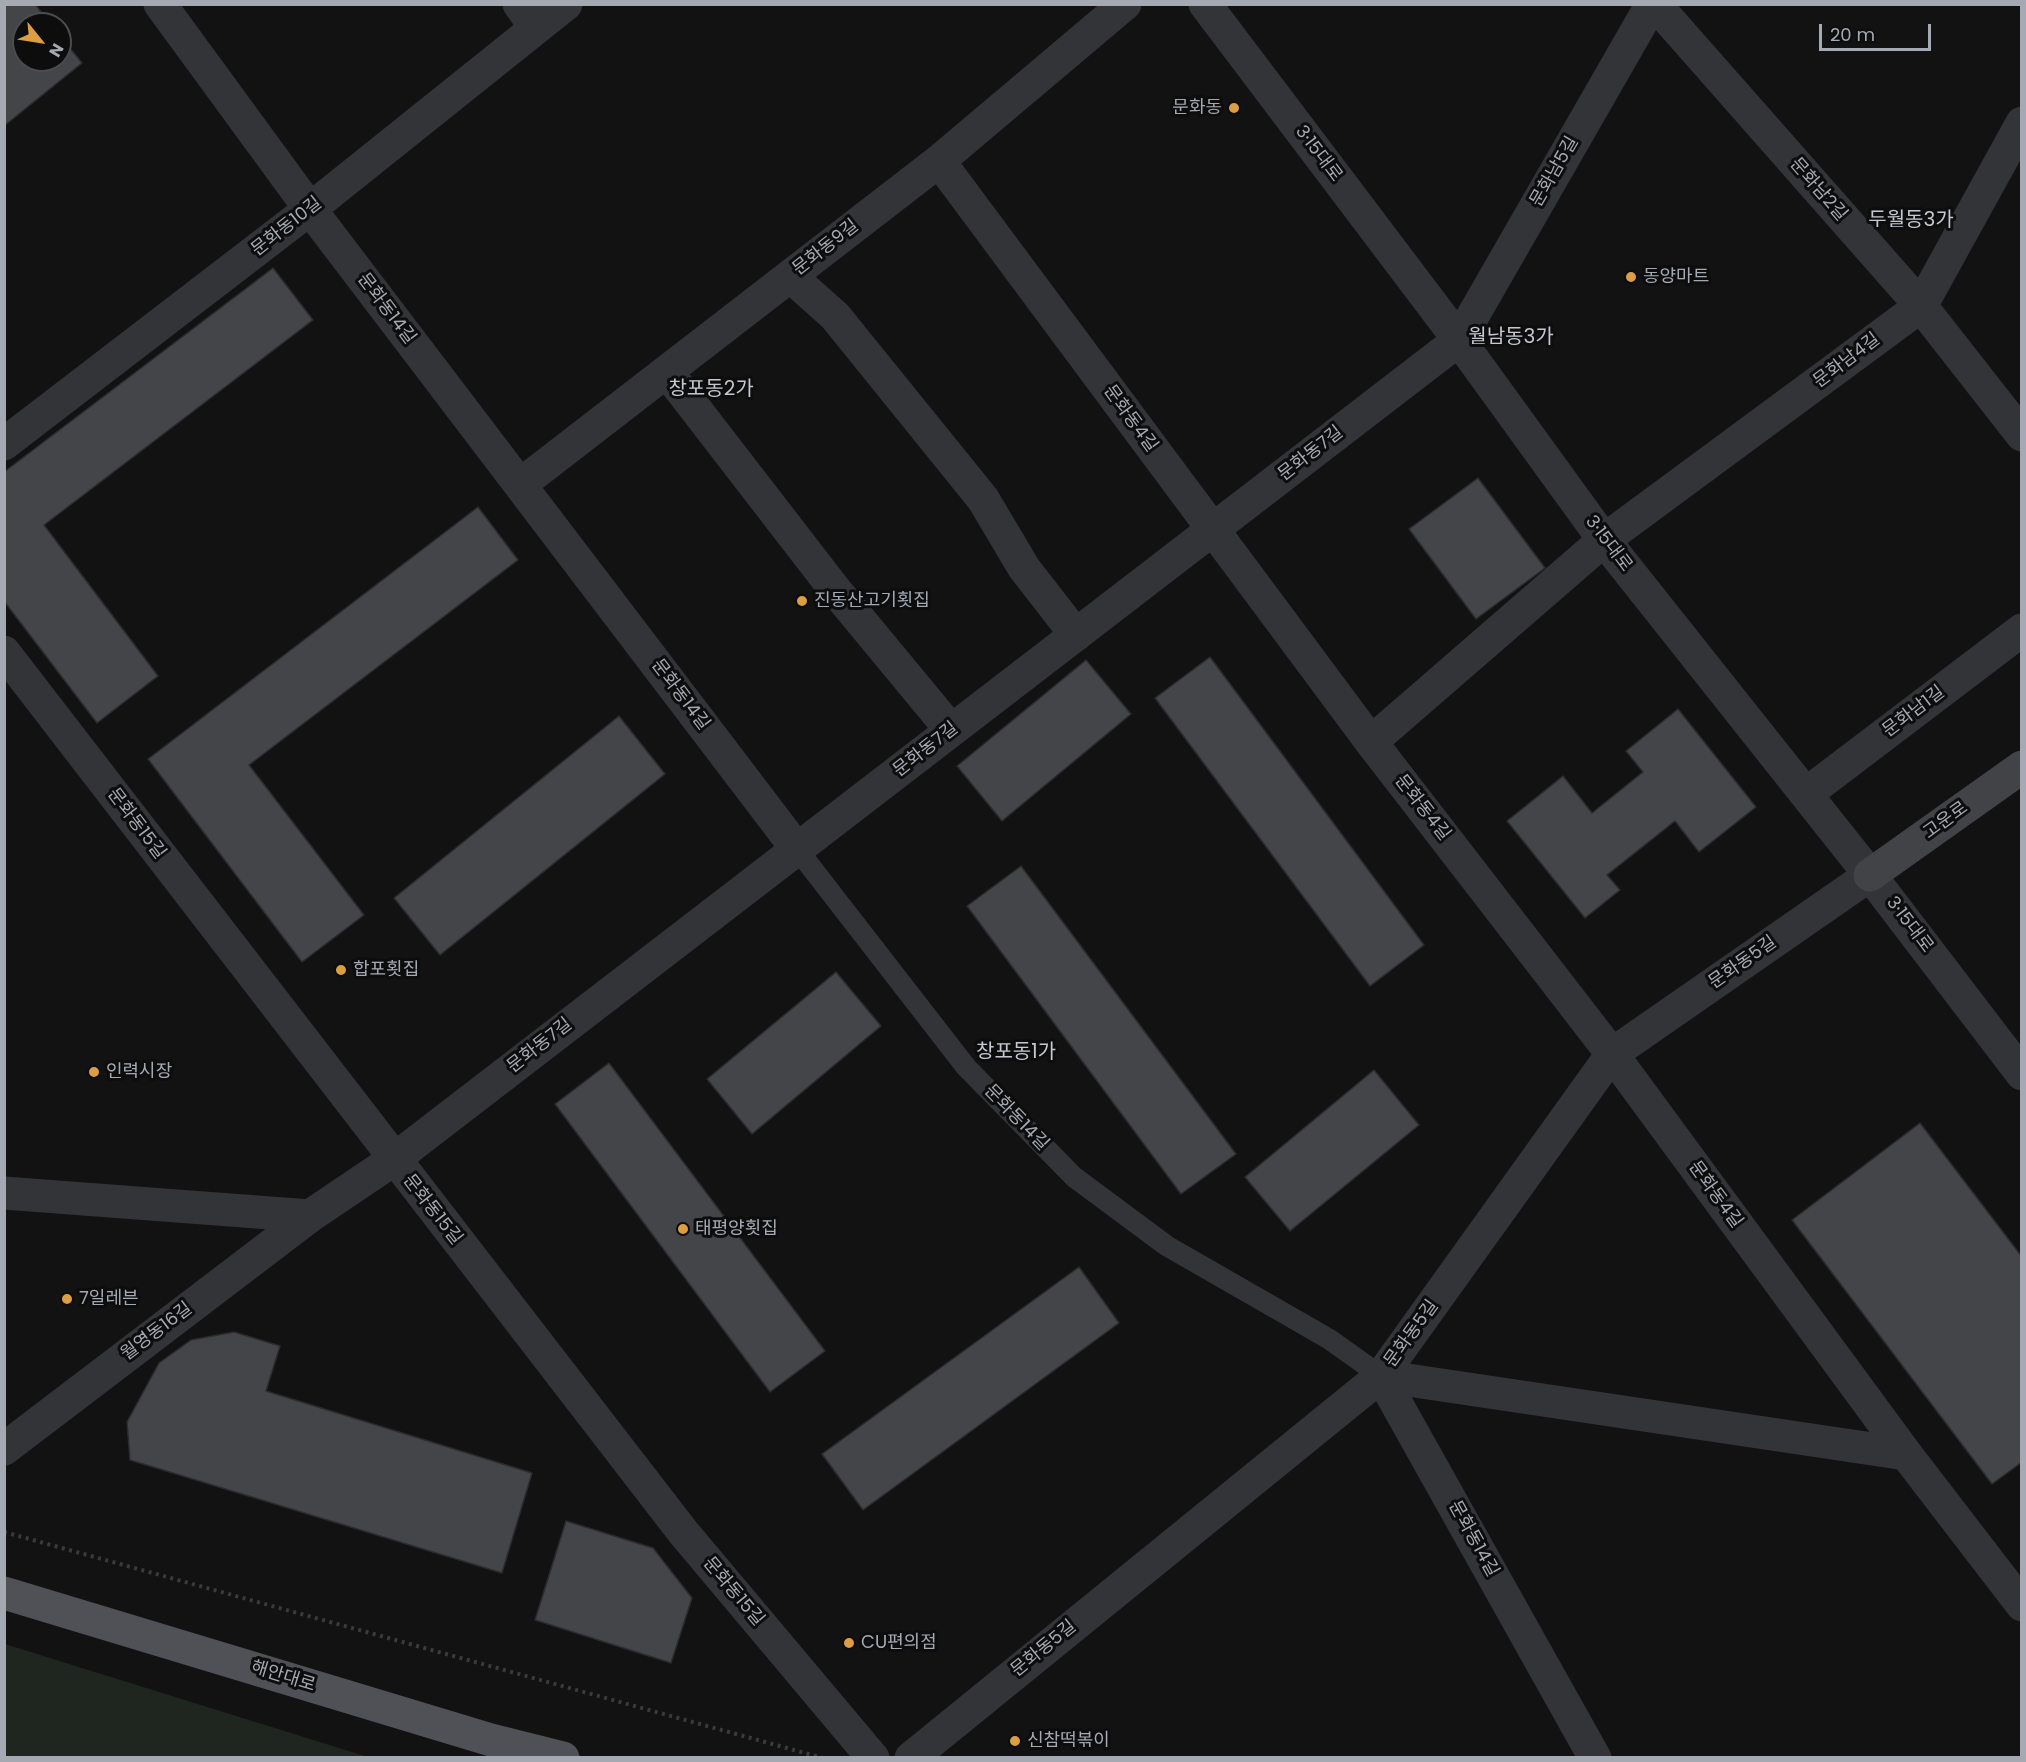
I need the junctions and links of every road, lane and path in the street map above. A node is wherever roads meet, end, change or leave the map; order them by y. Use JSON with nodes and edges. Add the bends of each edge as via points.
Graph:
{"nodes":[{"id":1,"x":160,"y":4,"type":"edge"},
{"id":2,"x":566,"y":4,"type":"edge"},
{"id":3,"x":1125,"y":4,"type":"edge"},
{"id":4,"x":1205,"y":4,"type":"edge"},
{"id":5,"x":1653,"y":4,"type":"edge"},
{"id":6,"x":527,"y":16,"type":"edge"},
{"id":7,"x":2022,"y":123,"type":"edge"},
{"id":8,"x":939,"y":161,"type":"junction"},
{"id":9,"x":310,"y":209,"type":"junction"},
{"id":10,"x":790,"y":276,"type":"junction"},
{"id":11,"x":1921,"y":306,"type":"junction"},
{"id":12,"x":1459,"y":340,"type":"junction"},
{"id":13,"x":667,"y":372,"type":"junction"},
{"id":14,"x":2022,"y":435,"type":"edge"},
{"id":15,"x":4,"y":444,"type":"edge"},
{"id":16,"x":521,"y":484,"type":"junction"},
{"id":17,"x":1212,"y":530,"type":"junction"},
{"id":18,"x":1604,"y":540,"type":"junction"},
{"id":19,"x":2022,"y":630,"type":"edge"},
{"id":20,"x":1076,"y":634,"type":"junction"},
{"id":21,"x":4,"y":652,"type":"edge"},
{"id":22,"x":951,"y":730,"type":"junction"},
{"id":23,"x":1371,"y":742,"type":"junction"},
{"id":24,"x":2022,"y":767,"type":"edge"},
{"id":25,"x":1806,"y":794,"type":"junction"},
{"id":26,"x":796,"y":849,"type":"junction"},
{"id":27,"x":1870,"y":875,"type":"junction"},
{"id":28,"x":1612,"y":1054,"type":"junction"},
{"id":29,"x":2022,"y":1074,"type":"edge"},
{"id":30,"x":393,"y":1160,"type":"junction"},
{"id":31,"x":4,"y":1192,"type":"edge"},
{"id":32,"x":310,"y":1216,"type":"junction"},
{"id":33,"x":1381,"y":1376,"type":"junction"},
{"id":34,"x":4,"y":1449,"type":"edge"},
{"id":35,"x":1906,"y":1454,"type":"junction"},
{"id":36,"x":4,"y":1532,"type":"edge"},
{"id":37,"x":4,"y":1593,"type":"edge"},
{"id":38,"x":2022,"y":1605,"type":"edge"},
{"id":39,"x":563,"y":1758,"type":"edge"},
{"id":40,"x":823,"y":1758,"type":"edge"},
{"id":41,"x":873,"y":1758,"type":"edge"},
{"id":42,"x":910,"y":1758,"type":"edge"},
{"id":43,"x":1595,"y":1758,"type":"edge"}],
"edges":[{"from":1,"to":9,"type":"street","name":"문화동14길"},
{"from":2,"to":6,"type":"street","name":"문화동10길"},
{"from":3,"to":8,"type":"street","name":"문화동9길"},
{"from":4,"to":12,"type":"street","name":"3·15대로"},
{"from":5,"to":11,"type":"street","name":"문화남2길"},
{"from":5,"to":12,"type":"street","name":"문화남5길"},
{"from":6,"to":9,"type":"street","name":"문화동10길"},
{"from":7,"to":11,"type":"street","name":"문화남4길"},
{"from":8,"to":10,"type":"street","name":"문화동9길"},
{"from":8,"to":17,"type":"street","name":"문화동4길"},
{"from":9,"to":15,"type":"street","name":"문화동10길"},
{"from":9,"to":16,"type":"street","name":"문화동14길"},
{"from":10,"to":13,"type":"street","name":"문화동9길"},
{"from":10,"to":20,"type":"street","via":[[835,316],[983,499],[1024,568]]},
{"from":11,"to":14,"type":"street","name":"문화남2길"},
{"from":11,"to":18,"type":"street","name":"문화남4길"},
{"from":12,"to":17,"type":"street","name":"문화동7길"},
{"from":12,"to":18,"type":"street","name":"3·15대로"},
{"from":13,"to":16,"type":"street","name":"문화동9길"},
{"from":13,"to":22,"type":"street","via":[[829,582]]},
{"from":16,"to":26,"type":"street","name":"문화동14길"},
{"from":17,"to":20,"type":"street","name":"문화동7길"},
{"from":17,"to":23,"type":"street","name":"문화동4길"},
{"from":18,"to":23,"type":"street","name":"문화남4길"},
{"from":18,"to":25,"type":"street","name":"3·15대로"},
{"from":19,"to":25,"type":"street","name":"문화남1길"},
{"from":20,"to":22,"type":"street","name":"문화동7길"},
{"from":21,"to":30,"type":"street","name":"문화동15길"},
{"from":22,"to":26,"type":"street","name":"문화동7길"},
{"from":23,"to":28,"type":"street","name":"문화동4길"},
{"from":24,"to":27,"type":"main road","name":"고운로"},
{"from":25,"to":27,"type":"street","name":"3·15대로"},
{"from":26,"to":30,"type":"street","name":"문화동7길"},
{"from":26,"to":33,"type":"lane","name":"문화동14길","via":[[966,1067],[1074,1177],[1167,1246],[1329,1339]]},
{"from":27,"to":28,"type":"street","name":"문화동5길"},
{"from":27,"to":29,"type":"street","name":"3·15대로"},
{"from":28,"to":33,"type":"street","name":"문화동5길"},
{"from":28,"to":35,"type":"street","name":"문화동4길"},
{"from":30,"to":32,"type":"street","name":"월영동16길"},
{"from":30,"to":41,"type":"street","name":"문화동15길","via":[[683,1532]]},
{"from":31,"to":32,"type":"street"},
{"from":32,"to":34,"type":"street","name":"월영동16길"},
{"from":33,"to":35,"type":"street"},
{"from":33,"to":42,"type":"street","name":"문화동5길"},
{"from":33,"to":43,"type":"street","name":"문화동14길"},
{"from":35,"to":38,"type":"street","name":"문화동4길"},
{"from":36,"to":40,"type":"path"},
{"from":37,"to":39,"type":"main road","name":"해안대로","via":[[491,1740]]}]}
